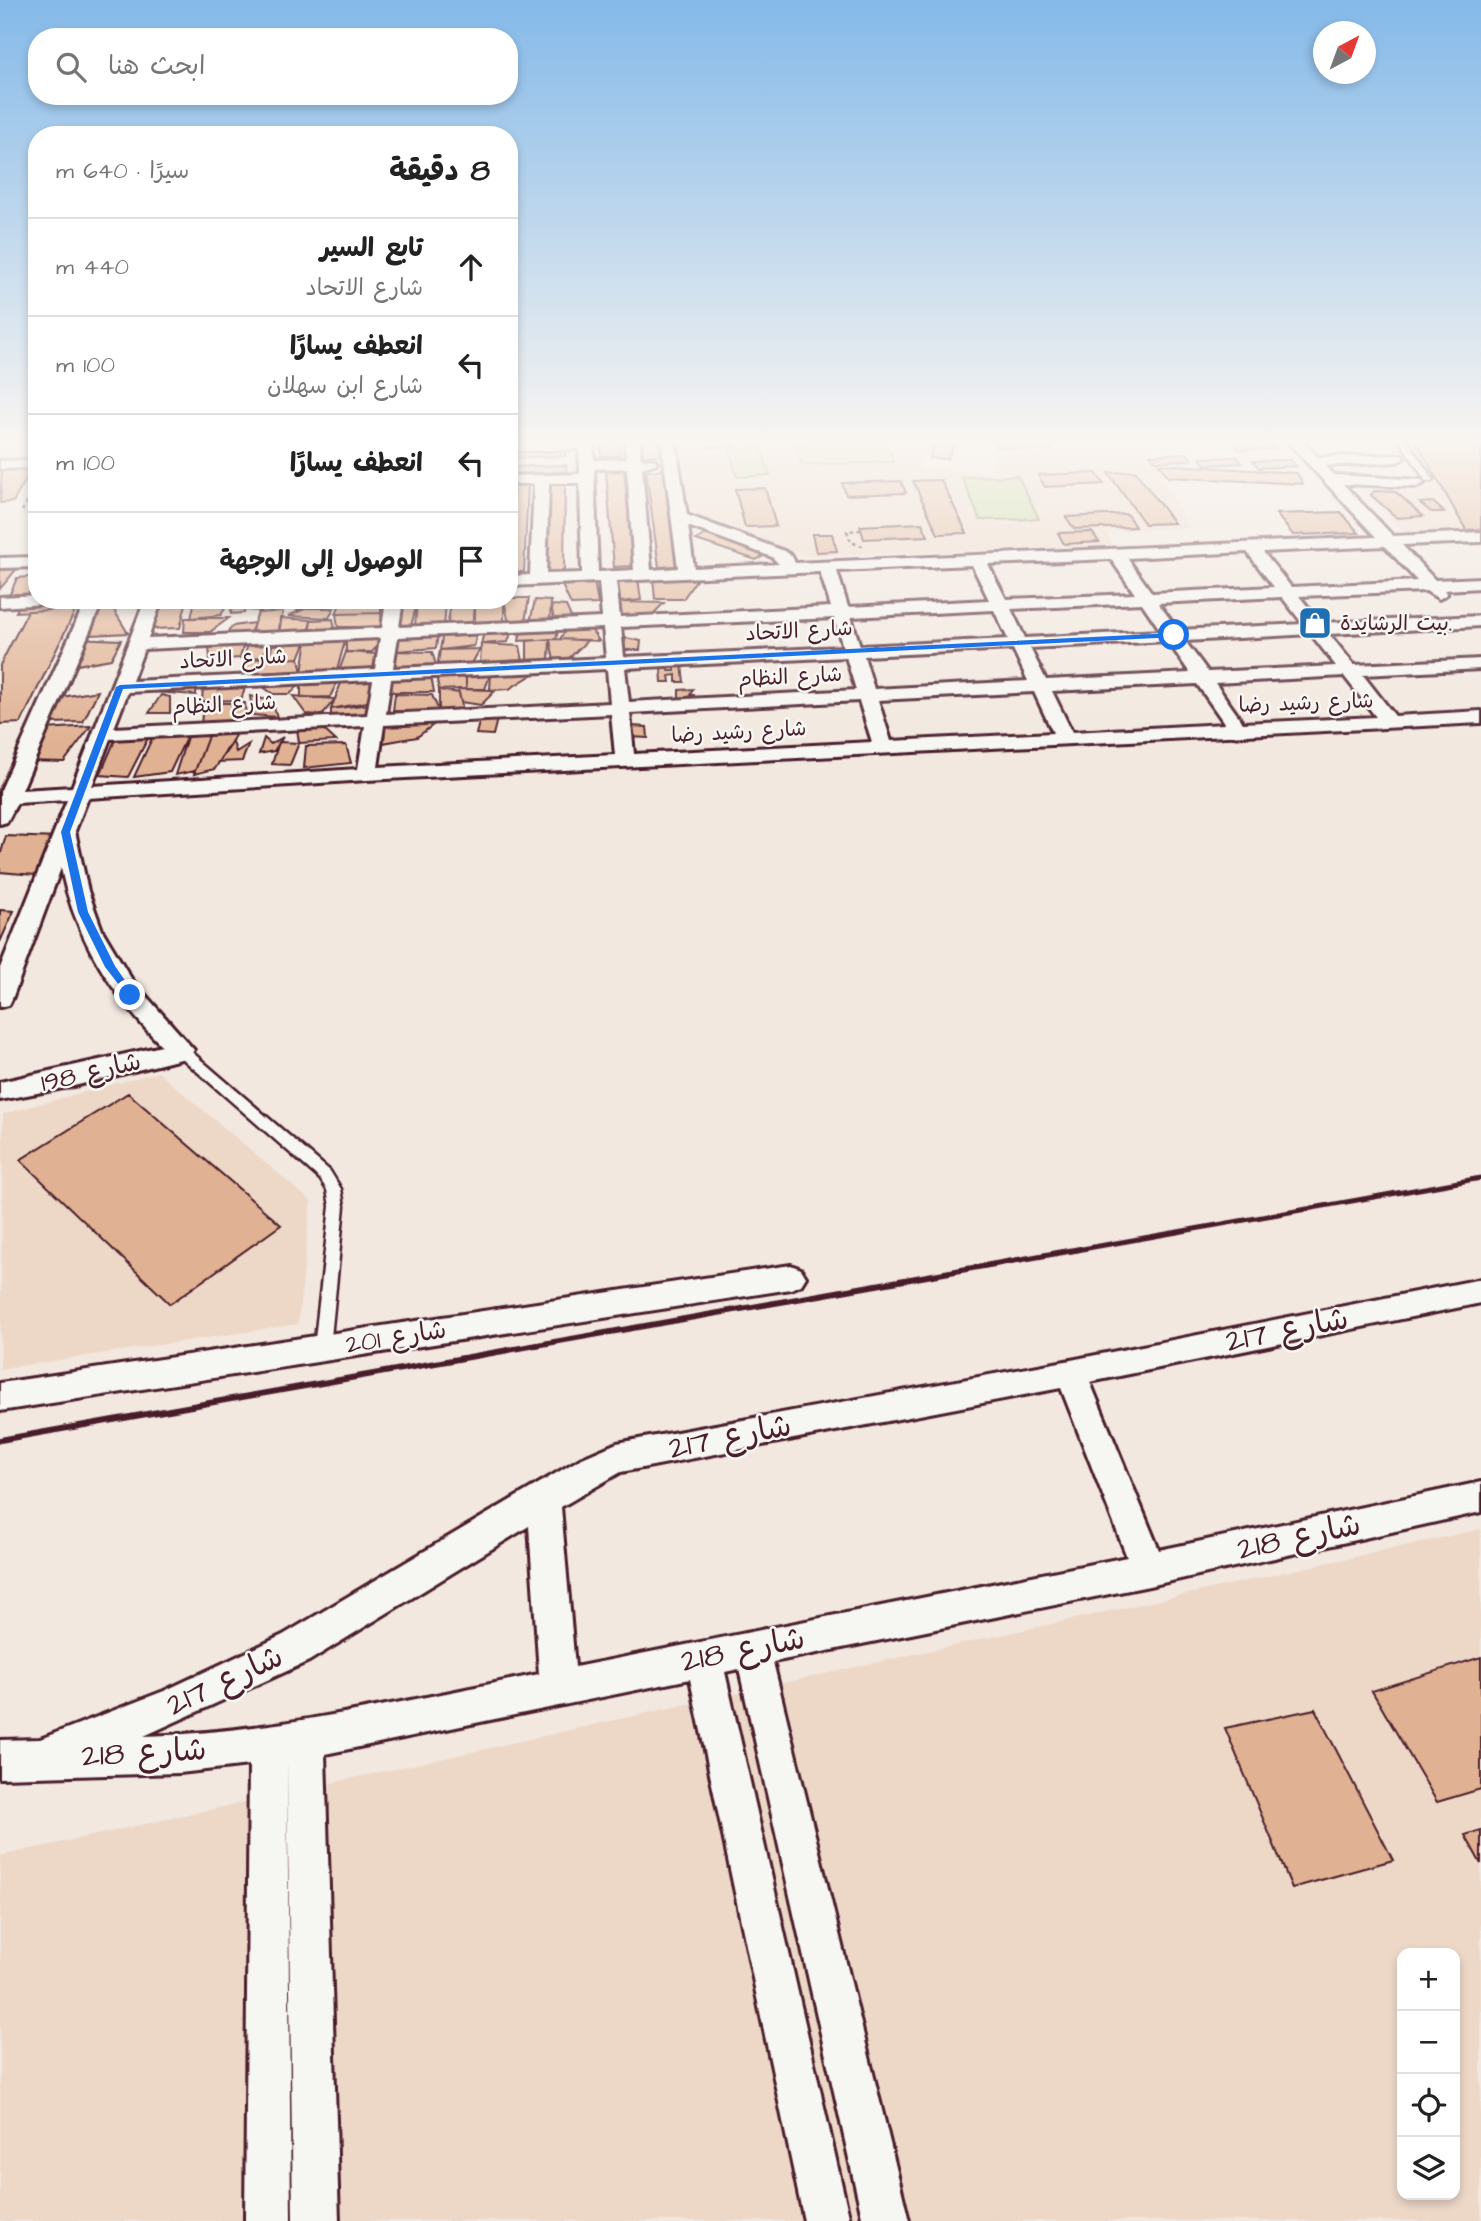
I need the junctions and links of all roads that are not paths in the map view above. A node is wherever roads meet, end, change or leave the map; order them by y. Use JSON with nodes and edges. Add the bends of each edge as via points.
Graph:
{"nodes":[{"id":1,"x":1388,"y":541,"type":"edge"},
{"id":2,"x":540,"y":542,"type":"edge"},
{"id":3,"x":596,"y":542,"type":"edge"},
{"id":4,"x":640,"y":542,"type":"edge"},
{"id":5,"x":684,"y":542,"type":"edge"},
{"id":6,"x":745,"y":542,"type":"edge"},
{"id":7,"x":1375,"y":542,"type":"edge"},
{"id":8,"x":1252,"y":548,"type":"junction"},
{"id":9,"x":1116,"y":554,"type":"junction"},
{"id":10,"x":978,"y":560,"type":"junction"},
{"id":11,"x":28,"y":562,"type":"edge"},
{"id":12,"x":0,"y":564,"type":"edge"},
{"id":13,"x":827,"y":567,"type":"junction"},
{"id":14,"x":789,"y":569,"type":"junction"},
{"id":15,"x":687,"y":573,"type":"junction"},
{"id":16,"x":643,"y":575,"type":"junction"},
{"id":17,"x":599,"y":577,"type":"junction"},
{"id":18,"x":538,"y":580,"type":"junction"},
{"id":19,"x":518,"y":581,"type":"edge"},
{"id":20,"x":1481,"y":583,"type":"edge"},
{"id":21,"x":1431,"y":585,"type":"junction"},
{"id":22,"x":1289,"y":592,"type":"junction"},
{"id":23,"x":1148,"y":598,"type":"junction"},
{"id":24,"x":28,"y":601,"type":"edge"},
{"id":25,"x":0,"y":602,"type":"edge"},
{"id":26,"x":1002,"y":605,"type":"junction"},
{"id":27,"x":91,"y":609,"type":"edge"},
{"id":28,"x":150,"y":609,"type":"edge"},
{"id":29,"x":393,"y":609,"type":"edge"},
{"id":30,"x":842,"y":610,"type":"junction"},
{"id":31,"x":1474,"y":621,"type":"edge"},
{"id":32,"x":613,"y":622,"type":"junction"},
{"id":33,"x":1317,"y":629,"type":"junction"},
{"id":34,"x":390,"y":633,"type":"junction"},
{"id":35,"x":1174,"y":635,"type":"junction"},
{"id":36,"x":1481,"y":636,"type":"edge"},
{"id":37,"x":1020,"y":642,"type":"junction"},
{"id":38,"x":136,"y":644,"type":"junction"},
{"id":39,"x":855,"y":652,"type":"junction"},
{"id":40,"x":617,"y":664,"type":"junction"},
{"id":41,"x":1481,"y":664,"type":"edge"},
{"id":42,"x":1350,"y":671,"type":"junction"},
{"id":43,"x":383,"y":674,"type":"junction"},
{"id":44,"x":1203,"y":678,"type":"junction"},
{"id":45,"x":1041,"y":686,"type":"junction"},
{"id":46,"x":120,"y":687,"type":"junction"},
{"id":47,"x":867,"y":695,"type":"junction"},
{"id":48,"x":621,"y":708,"type":"junction"},
{"id":49,"x":1481,"y":717,"type":"edge"},
{"id":50,"x":376,"y":720,"type":"junction"},
{"id":51,"x":1390,"y":722,"type":"junction"},
{"id":52,"x":1237,"y":728,"type":"junction"},
{"id":53,"x":102,"y":734,"type":"junction"},
{"id":54,"x":1065,"y":737,"type":"junction"},
{"id":55,"x":883,"y":747,"type":"junction"},
{"id":56,"x":625,"y":761,"type":"junction"},
{"id":57,"x":367,"y":774,"type":"junction"},
{"id":58,"x":80,"y":794,"type":"junction"},
{"id":59,"x":4,"y":798,"type":"edge"},
{"id":60,"x":0,"y":818,"type":"edge"},
{"id":61,"x":65,"y":832,"type":"junction"},
{"id":62,"x":0,"y":999,"type":"edge"},
{"id":63,"x":181,"y":1050,"type":"junction"},
{"id":64,"x":0,"y":1091,"type":"edge"},
{"id":65,"x":791,"y":1277,"type":"dead end"},
{"id":66,"x":1481,"y":1291,"type":"edge"},
{"id":67,"x":322,"y":1348,"type":"junction"},
{"id":68,"x":1071,"y":1373,"type":"junction"},
{"id":69,"x":0,"y":1397,"type":"edge"},
{"id":70,"x":1481,"y":1497,"type":"edge"},
{"id":71,"x":544,"y":1501,"type":"junction"},
{"id":72,"x":1149,"y":1569,"type":"junction"},
{"id":73,"x":752,"y":1649,"type":"junction"},
{"id":74,"x":704,"y":1658,"type":"junction"},
{"id":75,"x":558,"y":1687,"type":"junction"},
{"id":76,"x":287,"y":1741,"type":"junction"},
{"id":77,"x":42,"y":1757,"type":"junction"},
{"id":78,"x":0,"y":1759,"type":"edge"},
{"id":79,"x":268,"y":2221,"type":"edge"},
{"id":80,"x":316,"y":2221,"type":"edge"},
{"id":81,"x":827,"y":2221,"type":"edge"},
{"id":82,"x":886,"y":2221,"type":"edge"}],
"edges":[{"from":1,"to":21,"type":"street"},
{"from":2,"to":18,"type":"street"},
{"from":3,"to":17,"type":"street"},
{"from":4,"to":16,"type":"street"},
{"from":5,"to":15,"type":"street"},
{"from":6,"to":14,"type":"street","via":[[778,554]]},
{"from":7,"to":8,"type":"street"},
{"from":8,"to":9,"type":"street"},
{"from":8,"to":22,"type":"street"},
{"from":9,"to":10,"type":"street"},
{"from":9,"to":23,"type":"street"},
{"from":10,"to":13,"type":"street"},
{"from":10,"to":26,"type":"street"},
{"from":11,"to":12,"type":"street"},
{"from":13,"to":14,"type":"street"},
{"from":13,"to":30,"type":"street"},
{"from":14,"to":15,"type":"street"},
{"from":15,"to":16,"type":"street"},
{"from":16,"to":17,"type":"street"},
{"from":17,"to":18,"type":"street"},
{"from":17,"to":32,"type":"street"},
{"from":18,"to":19,"type":"street"},
{"from":20,"to":21,"type":"street"},
{"from":21,"to":22,"type":"street"},
{"from":21,"to":31,"type":"street"},
{"from":22,"to":23,"type":"street"},
{"from":22,"to":33,"type":"street"},
{"from":23,"to":26,"type":"street"},
{"from":23,"to":35,"type":"street"},
{"from":24,"to":25,"type":"street"},
{"from":26,"to":30,"type":"street"},
{"from":26,"to":37,"type":"street"},
{"from":27,"to":59,"type":"street"},
{"from":28,"to":38,"type":"street"},
{"from":29,"to":34,"type":"street"},
{"from":30,"to":32,"type":"street"},
{"from":30,"to":39,"type":"street"},
{"from":31,"to":33,"type":"street","name":"شارع الاتحاد"},
{"from":31,"to":36,"type":"street"},
{"from":32,"to":34,"type":"street"},
{"from":32,"to":40,"type":"street"},
{"from":33,"to":35,"type":"street","name":"شارع الاتحاد"},
{"from":33,"to":42,"type":"street"},
{"from":34,"to":38,"type":"street"},
{"from":34,"to":43,"type":"street"},
{"from":35,"to":37,"type":"street","name":"شارع الاتحاد"},
{"from":35,"to":44,"type":"street"},
{"from":37,"to":39,"type":"street","name":"شارع الاتحاد"},
{"from":37,"to":45,"type":"street"},
{"from":38,"to":46,"type":"street"},
{"from":39,"to":40,"type":"street","name":"شارع الاتحاد"},
{"from":39,"to":47,"type":"street"},
{"from":40,"to":43,"type":"street","name":"شارع الاتحاد"},
{"from":40,"to":48,"type":"street"},
{"from":41,"to":42,"type":"street","name":"شارع النظام"},
{"from":42,"to":44,"type":"street","name":"شارع النظام"},
{"from":42,"to":51,"type":"street"},
{"from":43,"to":46,"type":"street","name":"شارع الاتحاد"},
{"from":43,"to":50,"type":"street"},
{"from":44,"to":45,"type":"street","name":"شارع النظام"},
{"from":44,"to":52,"type":"street"},
{"from":45,"to":47,"type":"street","name":"شارع النظام"},
{"from":45,"to":54,"type":"street"},
{"from":46,"to":53,"type":"street"},
{"from":47,"to":48,"type":"street","name":"شارع النظام"},
{"from":47,"to":55,"type":"street"},
{"from":48,"to":50,"type":"street","name":"شارع النظام"},
{"from":48,"to":56,"type":"street"},
{"from":49,"to":51,"type":"street","name":"شارع رشيد رضا"},
{"from":50,"to":53,"type":"street","name":"شارع النظام"},
{"from":50,"to":57,"type":"street"},
{"from":51,"to":52,"type":"street","name":"شارع رشيد رضا"},
{"from":52,"to":54,"type":"street","name":"شارع رشيد رضا"},
{"from":53,"to":58,"type":"street"},
{"from":54,"to":55,"type":"street","name":"شارع رشيد رضا"},
{"from":55,"to":56,"type":"street","name":"شارع رشيد رضا"},
{"from":56,"to":57,"type":"street","name":"شارع رشيد رضا"},
{"from":57,"to":58,"type":"street","name":"شارع رشيد رضا"},
{"from":58,"to":59,"type":"street","name":"شارع رشيد رضا"},
{"from":58,"to":61,"type":"street"},
{"from":59,"to":60,"type":"street"},
{"from":61,"to":62,"type":"street"},
{"from":61,"to":63,"type":"street","via":[[75,884],[95,939],[130,995]]},
{"from":63,"to":64,"type":"street","name":"شارع 198"},
{"from":63,"to":67,"type":"lane","via":[[325,1175],[334,1189],[337,1206]]},
{"from":65,"to":67,"type":"street","name":"شارع 201"},
{"from":66,"to":68,"type":"street","name":"شارع 217"},
{"from":67,"to":69,"type":"street","name":"شارع 201"},
{"from":68,"to":71,"type":"street","name":"شارع 217","via":[[617,1458]]},
{"from":68,"to":72,"type":"street"},
{"from":70,"to":72,"type":"street","name":"شارع 218"},
{"from":71,"to":75,"type":"street"},
{"from":71,"to":77,"type":"street","name":"شارع 217","via":[[254,1670]]},
{"from":72,"to":73,"type":"street","name":"شارع 218"},
{"from":73,"to":74,"type":"street","name":"شارع 218"},
{"from":73,"to":82,"type":"street"},
{"from":74,"to":75,"type":"street","name":"شارع 218"},
{"from":74,"to":81,"type":"street"},
{"from":75,"to":76,"type":"street","name":"شارع 218"},
{"from":76,"to":77,"type":"street","name":"شارع 218","via":[[180,1754]]},
{"from":76,"to":79,"type":"street"},
{"from":76,"to":80,"type":"street"},
{"from":77,"to":78,"type":"street","name":"شارع 218"}]}
